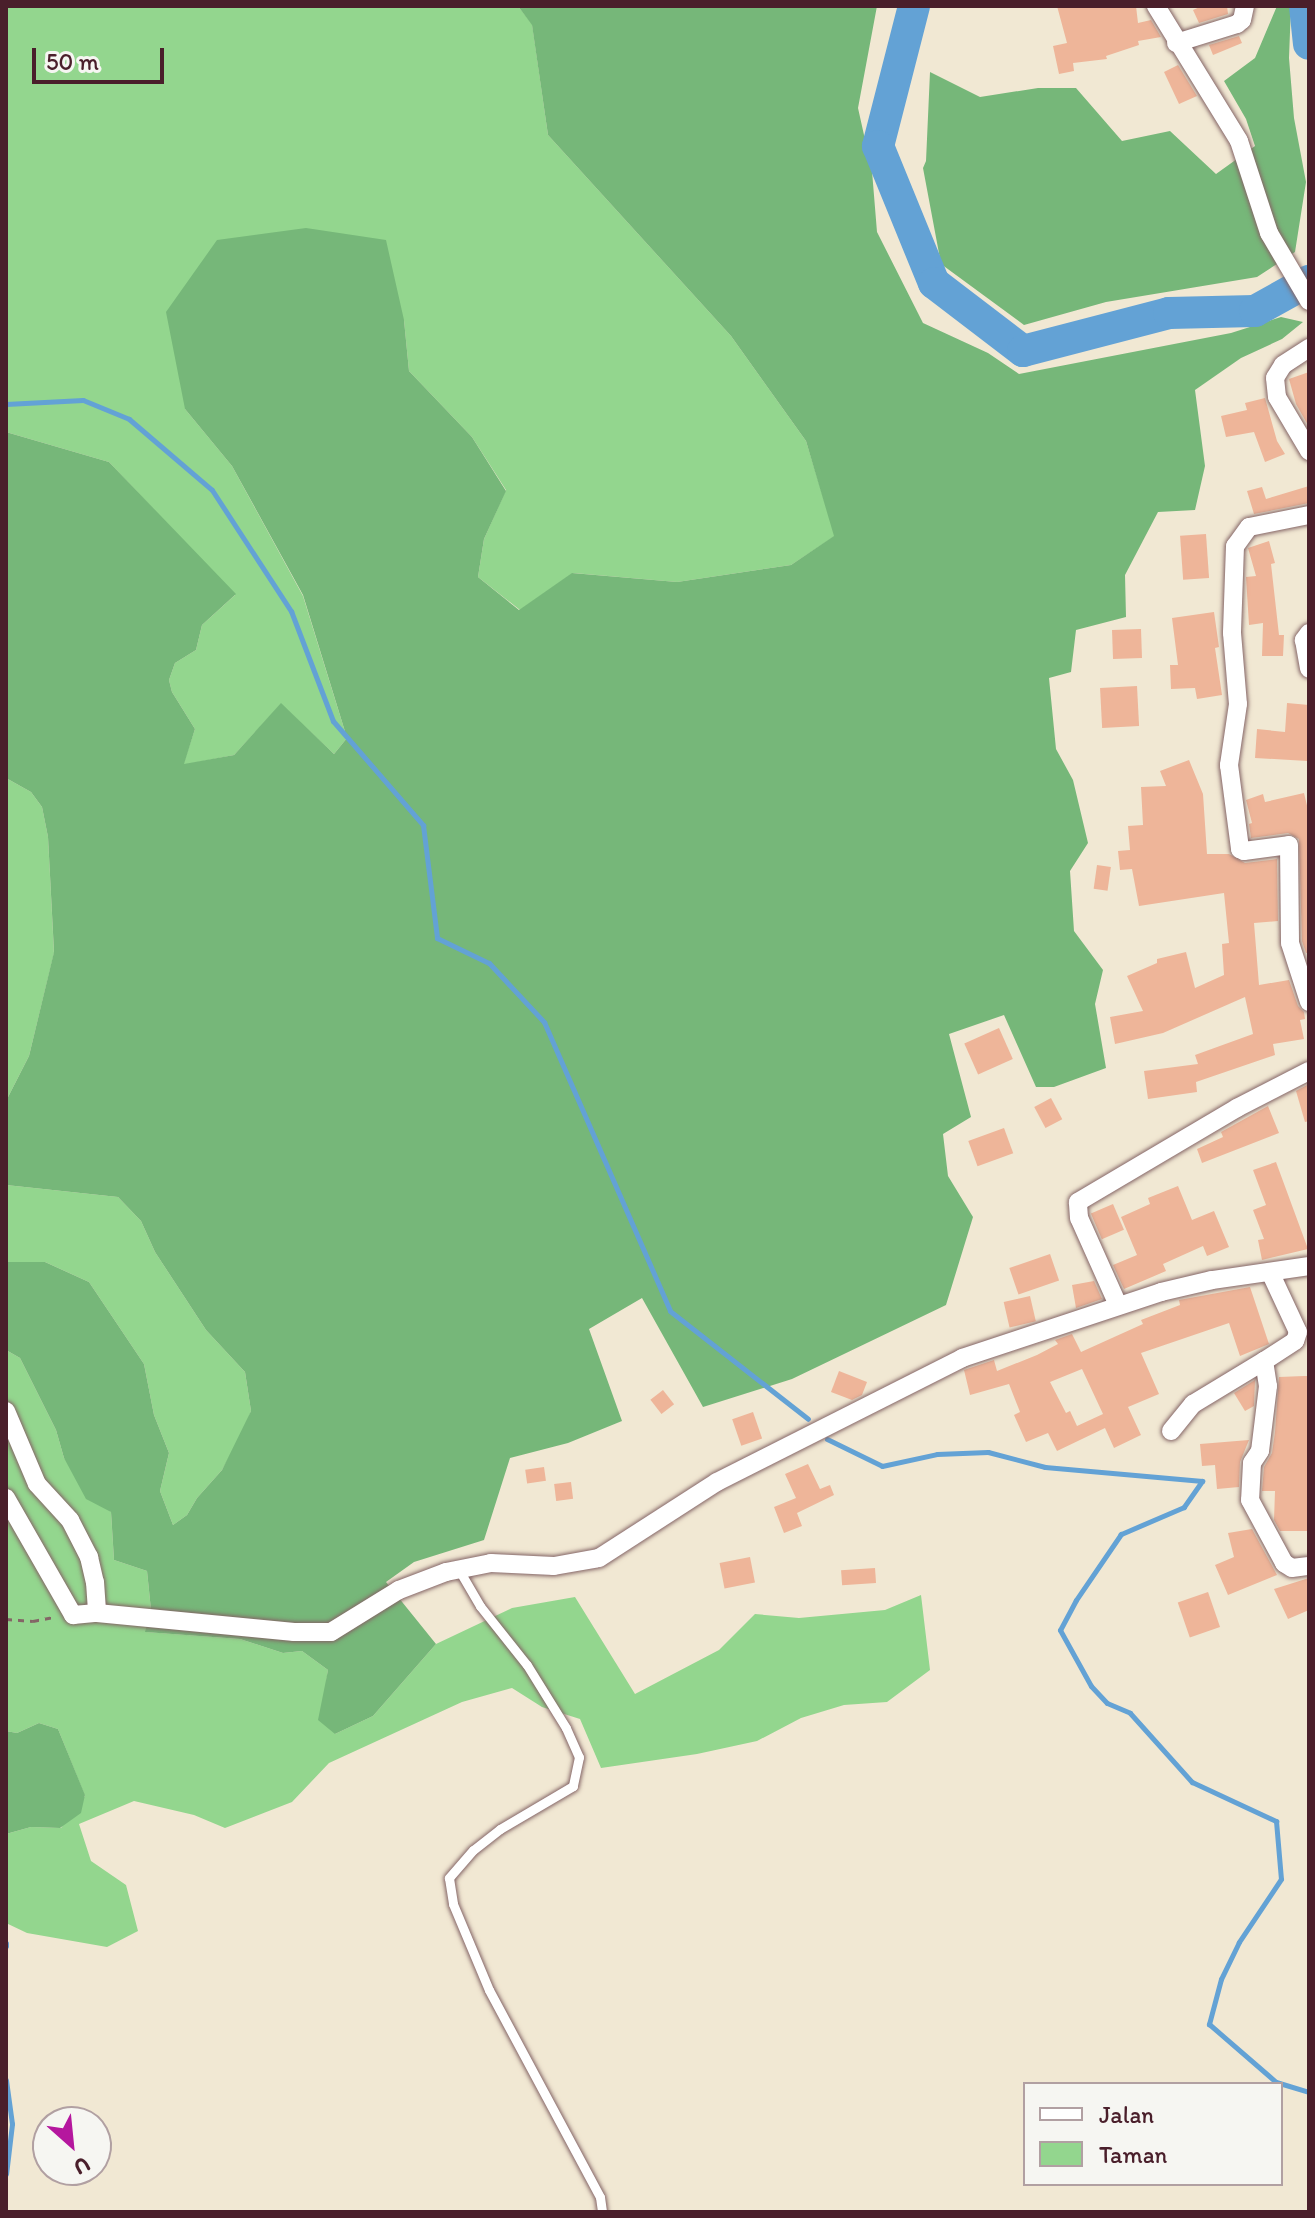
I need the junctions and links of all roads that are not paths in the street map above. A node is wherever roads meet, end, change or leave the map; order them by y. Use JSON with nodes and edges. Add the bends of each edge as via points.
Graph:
{"nodes":[{"id":1,"x":1156,"y":6,"type":"edge"},
{"id":2,"x":1245,"y":6,"type":"edge"},
{"id":3,"x":1176,"y":43,"type":"junction"},
{"id":4,"x":1309,"y":301,"type":"edge"},
{"id":5,"x":1309,"y":348,"type":"edge"},
{"id":6,"x":1309,"y":451,"type":"edge"},
{"id":7,"x":1309,"y":515,"type":"edge"},
{"id":8,"x":1309,"y":633,"type":"edge"},
{"id":9,"x":1309,"y":669,"type":"edge"},
{"id":10,"x":1309,"y":842,"type":"edge"},
{"id":11,"x":1289,"y":845,"type":"junction"},
{"id":12,"x":1309,"y":1002,"type":"edge"},
{"id":13,"x":1309,"y":1071,"type":"edge"},
{"id":14,"x":1309,"y":1266,"type":"edge"},
{"id":15,"x":1270,"y":1272,"type":"junction"},
{"id":16,"x":1118,"y":1305,"type":"junction"},
{"id":17,"x":1264,"y":1361,"type":"junction"},
{"id":18,"x":6,"y":1411,"type":"edge"},
{"id":19,"x":1171,"y":1431,"type":"dead end"},
{"id":20,"x":6,"y":1498,"type":"edge"},
{"id":21,"x":1309,"y":1566,"type":"edge"},
{"id":22,"x":459,"y":1570,"type":"junction"},
{"id":23,"x":97,"y":1613,"type":"junction"},
{"id":24,"x":602,"y":2212,"type":"edge"}],
"edges":[{"from":1,"to":3,"type":"street"},
{"from":2,"to":3,"type":"street","via":[[1237,24]]},
{"from":3,"to":4,"type":"street","via":[[1239,141],[1263,221]]},
{"from":5,"to":6,"type":"street","via":[[1283,365],[1275,378],[1277,397]]},
{"from":7,"to":11,"type":"street","via":[[1249,527],[1235,546],[1232,633],[1238,704],[1229,765],[1236,831],[1244,851]]},
{"from":8,"to":9,"type":"street","via":[[1304,640]]},
{"from":10,"to":11,"type":"street"},
{"from":11,"to":12,"type":"street","via":[[1290,943]]},
{"from":13,"to":16,"type":"street","via":[[1078,1202],[1079,1218]]},
{"from":14,"to":15,"type":"street"},
{"from":15,"to":16,"type":"street","via":[[1212,1280]]},
{"from":15,"to":17,"type":"street","via":[[1298,1332],[1295,1341]]},
{"from":16,"to":22,"type":"street","via":[[931,1371],[717,1482],[599,1558],[554,1566],[491,1563]]},
{"from":17,"to":19,"type":"street","via":[[1193,1404]]},
{"from":17,"to":21,"type":"street","via":[[1268,1386],[1250,1500],[1284,1563],[1292,1568]]},
{"from":18,"to":23,"type":"street","via":[[37,1484],[70,1520],[89,1557]]},
{"from":20,"to":23,"type":"street","via":[[73,1615]]},
{"from":22,"to":23,"type":"street","via":[[399,1590],[342,1626],[317,1634]]},
{"from":22,"to":24,"type":"lane","via":[[527,1665],[579,1757],[573,1786],[473,1850],[449,1878],[453,1904],[489,1990],[600,2197]]}]}
